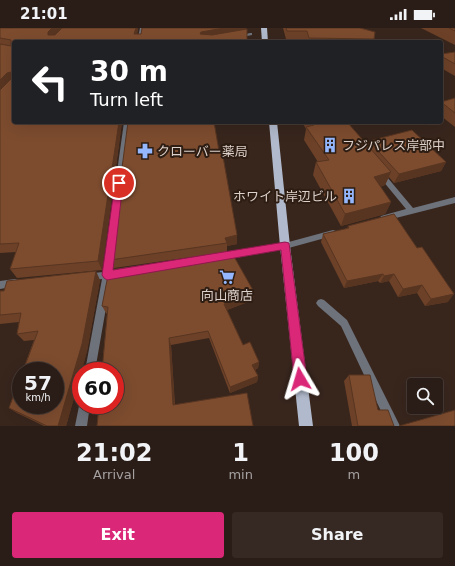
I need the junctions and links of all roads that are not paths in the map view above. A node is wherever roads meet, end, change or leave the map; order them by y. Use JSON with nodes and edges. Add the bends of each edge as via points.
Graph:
{"nodes":[{"id":1,"x":142,"y":28,"type":"edge"},
{"id":2,"x":264,"y":28,"type":"edge"},
{"id":3,"x":250,"y":34,"type":"dead end"},
{"id":4,"x":231,"y":38,"type":"edge"},
{"id":5,"x":139,"y":40,"type":"edge"},
{"id":6,"x":265,"y":40,"type":"edge"},
{"id":7,"x":127,"y":124,"type":"edge"},
{"id":8,"x":273,"y":124,"type":"edge"},
{"id":9,"x":377,"y":170,"type":"edge"},
{"id":10,"x":455,"y":200,"type":"edge"},
{"id":11,"x":411,"y":210,"type":"junction"},
{"id":12,"x":375,"y":221,"type":"edge"},
{"id":13,"x":339,"y":232,"type":"edge"},
{"id":14,"x":285,"y":246,"type":"junction"},
{"id":15,"x":213,"y":258,"type":"edge"},
{"id":16,"x":130,"y":272,"type":"edge"},
{"id":17,"x":107,"y":275,"type":"junction"},
{"id":18,"x":77,"y":278,"type":"edge"},
{"id":19,"x":23,"y":283,"type":"edge"},
{"id":20,"x":0,"y":285,"type":"edge"},
{"id":21,"x":321,"y":304,"type":"dead end"},
{"id":22,"x":92,"y":362,"type":"edge"},
{"id":23,"x":83,"y":414,"type":"edge"},
{"id":24,"x":81,"y":426,"type":"edge"},
{"id":25,"x":306,"y":426,"type":"edge"},
{"id":26,"x":394,"y":426,"type":"edge"}],
"edges":[{"from":1,"to":5,"type":"street"},
{"from":2,"to":6,"type":"main road"},
{"from":3,"to":4,"type":"street"},
{"from":7,"to":17,"type":"street"},
{"from":8,"to":14,"type":"main road"},
{"from":9,"to":11,"type":"street"},
{"from":10,"to":11,"type":"street"},
{"from":11,"to":12,"type":"street"},
{"from":13,"to":14,"type":"street"},
{"from":14,"to":15,"type":"street"},
{"from":14,"to":25,"type":"main road"},
{"from":16,"to":17,"type":"street"},
{"from":17,"to":18,"type":"street"},
{"from":17,"to":22,"type":"street"},
{"from":19,"to":20,"type":"street"},
{"from":21,"to":26,"type":"street","via":[[344,323]]},
{"from":23,"to":24,"type":"street"}]}
